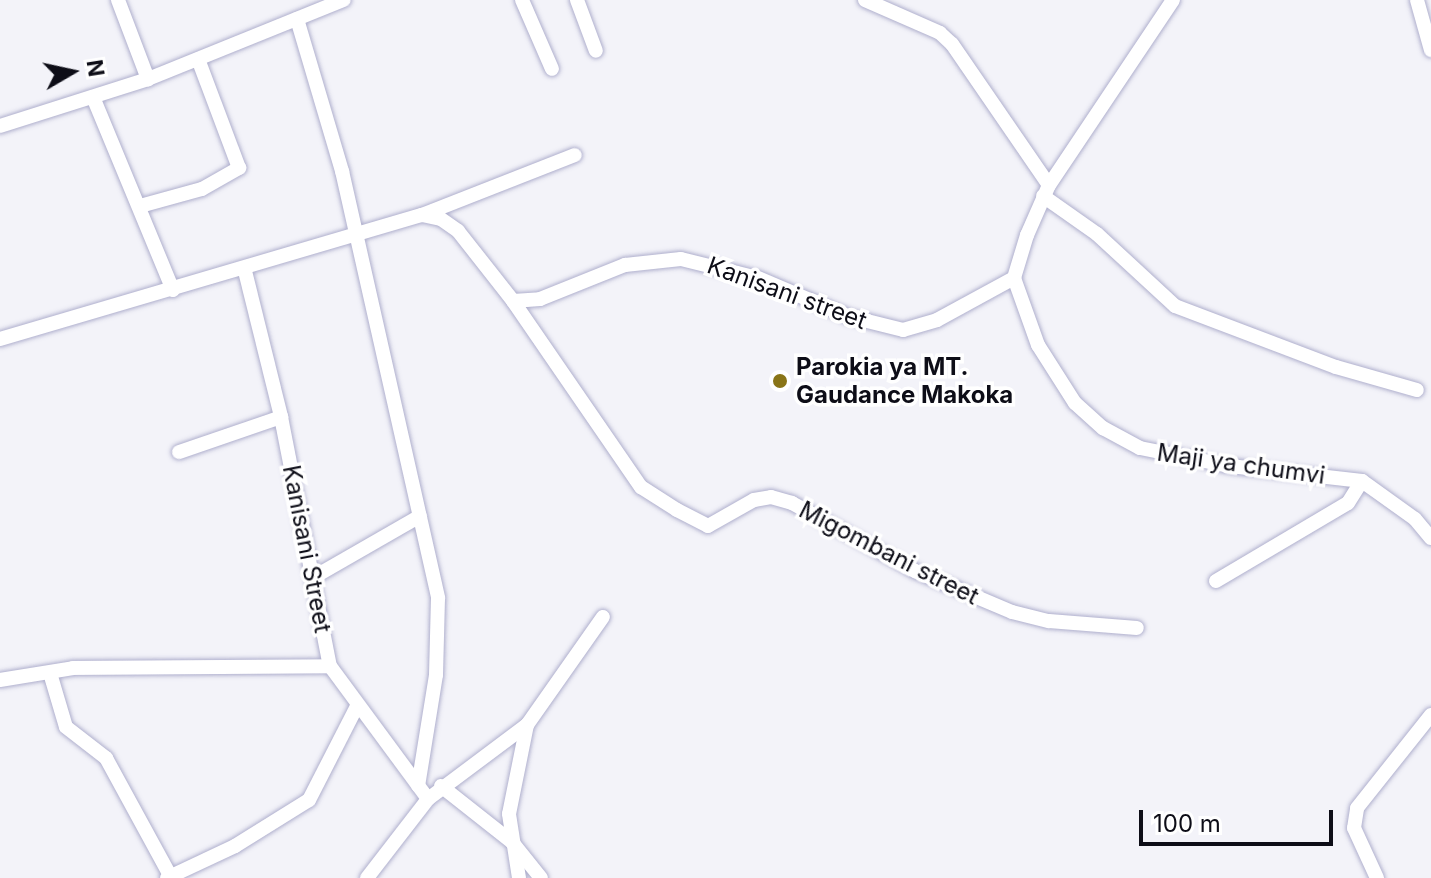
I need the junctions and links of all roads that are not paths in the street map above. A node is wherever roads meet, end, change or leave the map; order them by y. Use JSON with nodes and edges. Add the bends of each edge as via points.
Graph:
{"nodes":[{"id":1,"x":118,"y":0,"type":"edge"},
{"id":2,"x":344,"y":0,"type":"edge"},
{"id":3,"x":522,"y":0,"type":"edge"},
{"id":4,"x":577,"y":0,"type":"edge"},
{"id":5,"x":865,"y":0,"type":"edge"},
{"id":6,"x":1173,"y":0,"type":"edge"},
{"id":7,"x":1422,"y":6,"type":"edge"},
{"id":8,"x":297,"y":19,"type":"junction"},
{"id":9,"x":1431,"y":50,"type":"edge"},
{"id":10,"x":596,"y":51,"type":"dead end"},
{"id":11,"x":198,"y":59,"type":"junction"},
{"id":12,"x":552,"y":69,"type":"dead end"},
{"id":13,"x":148,"y":79,"type":"junction"},
{"id":14,"x":93,"y":97,"type":"junction"},
{"id":15,"x":0,"y":126,"type":"edge"},
{"id":16,"x":575,"y":155,"type":"dead end"},
{"id":17,"x":1046,"y":190,"type":"junction"},
{"id":18,"x":140,"y":206,"type":"junction"},
{"id":19,"x":422,"y":215,"type":"junction"},
{"id":20,"x":356,"y":234,"type":"junction"},
{"id":21,"x":245,"y":271,"type":"junction"},
{"id":22,"x":1014,"y":278,"type":"junction"},
{"id":23,"x":173,"y":290,"type":"junction"},
{"id":24,"x":513,"y":301,"type":"junction"},
{"id":25,"x":0,"y":339,"type":"edge"},
{"id":26,"x":1417,"y":390,"type":"dead end"},
{"id":27,"x":281,"y":417,"type":"junction"},
{"id":28,"x":179,"y":452,"type":"dead end"},
{"id":29,"x":1362,"y":481,"type":"junction"},
{"id":30,"x":420,"y":516,"type":"junction"},
{"id":31,"x":1431,"y":538,"type":"edge"},
{"id":32,"x":314,"y":577,"type":"junction"},
{"id":33,"x":1216,"y":581,"type":"dead end"},
{"id":34,"x":603,"y":617,"type":"dead end"},
{"id":35,"x":1137,"y":628,"type":"dead end"},
{"id":36,"x":330,"y":666,"type":"junction"},
{"id":37,"x":50,"y":673,"type":"junction"},
{"id":38,"x":0,"y":680,"type":"edge"},
{"id":39,"x":357,"y":706,"type":"junction"},
{"id":40,"x":1431,"y":715,"type":"edge"},
{"id":41,"x":527,"y":725,"type":"junction"},
{"id":42,"x":418,"y":786,"type":"junction"},
{"id":43,"x":441,"y":786,"type":"junction"},
{"id":44,"x":428,"y":799,"type":"junction"},
{"id":45,"x":512,"y":842,"type":"junction"},
{"id":46,"x":169,"y":877,"type":"edge"},
{"id":47,"x":367,"y":878,"type":"edge"},
{"id":48,"x":519,"y":878,"type":"edge"},
{"id":49,"x":541,"y":878,"type":"edge"},
{"id":50,"x":1377,"y":878,"type":"edge"}],
"edges":[{"from":1,"to":13,"type":"street"},
{"from":2,"to":8,"type":"street"},
{"from":3,"to":12,"type":"street"},
{"from":4,"to":10,"type":"street"},
{"from":5,"to":17,"type":"street","via":[[940,33],[952,44]]},
{"from":6,"to":17,"type":"street"},
{"from":7,"to":9,"type":"street"},
{"from":8,"to":11,"type":"street"},
{"from":8,"to":20,"type":"street"},
{"from":11,"to":13,"type":"street"},
{"from":11,"to":18,"type":"street","via":[[239,168],[202,189]]},
{"from":13,"to":14,"type":"street"},
{"from":14,"to":15,"type":"street"},
{"from":14,"to":18,"type":"street"},
{"from":16,"to":19,"type":"street"},
{"from":17,"to":22,"type":"street"},
{"from":17,"to":26,"type":"street","via":[[1175,306],[1336,367]]},
{"from":18,"to":23,"type":"street"},
{"from":19,"to":20,"type":"street"},
{"from":19,"to":24,"type":"street","via":[[441,219],[458,231]]},
{"from":20,"to":21,"type":"street"},
{"from":20,"to":30,"type":"street"},
{"from":21,"to":23,"type":"street"},
{"from":21,"to":27,"type":"street","name":"Kanisani Street"},
{"from":22,"to":24,"type":"street","name":"Kanisani street","via":[[937,320],[903,330],[847,316],[758,278],[681,259],[625,265],[540,299]]},
{"from":22,"to":29,"type":"street","name":"Maji ya chumvi","via":[[1038,345],[1075,403],[1103,428],[1140,448],[1230,466]]},
{"from":23,"to":25,"type":"street"},
{"from":24,"to":35,"type":"street","name":"Migombani street","via":[[641,487],[677,510],[708,526],[754,500],[771,497],[792,503],[915,571],[1012,612],[1049,621]]},
{"from":27,"to":28,"type":"street"},
{"from":27,"to":32,"type":"street","name":"Kanisani Street"},
{"from":29,"to":31,"type":"street","name":"Maji ya chumvi","via":[[1405,511]]},
{"from":29,"to":33,"type":"street","via":[[1348,503]]},
{"from":30,"to":32,"type":"street"},
{"from":30,"to":42,"type":"street","via":[[441,628]]},
{"from":32,"to":36,"type":"street","name":"Kanisani Street"},
{"from":34,"to":41,"type":"street"},
{"from":36,"to":37,"type":"street","via":[[73,668]]},
{"from":36,"to":39,"type":"street","name":"Kanisani Street"},
{"from":37,"to":38,"type":"street"},
{"from":37,"to":46,"type":"street","via":[[71,735],[106,758]]},
{"from":39,"to":42,"type":"street","name":"Kanisani Street"},
{"from":39,"to":46,"type":"street","via":[[309,800],[235,846]]},
{"from":40,"to":50,"type":"street","via":[[1357,808],[1354,828]]},
{"from":41,"to":43,"type":"street"},
{"from":41,"to":45,"type":"street","via":[[509,814]]},
{"from":42,"to":44,"type":"street","name":"Kanisani Street"},
{"from":43,"to":44,"type":"street"},
{"from":43,"to":45,"type":"street"},
{"from":44,"to":47,"type":"street"},
{"from":45,"to":48,"type":"street"},
{"from":45,"to":49,"type":"street"}]}
